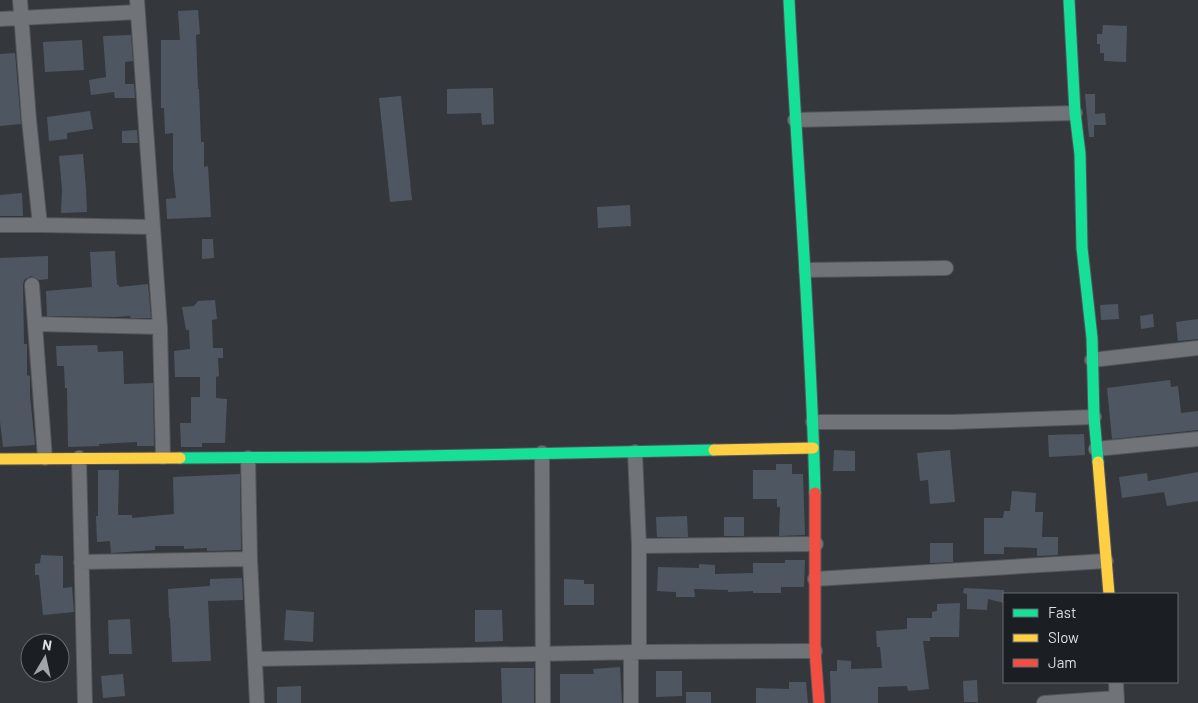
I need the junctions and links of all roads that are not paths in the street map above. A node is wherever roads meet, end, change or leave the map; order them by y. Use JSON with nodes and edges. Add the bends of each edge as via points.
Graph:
{"nodes":[{"id":1,"x":20,"y":0,"type":"edge"},
{"id":2,"x":790,"y":0,"type":"edge"},
{"id":3,"x":1069,"y":0,"type":"edge"},
{"id":4,"x":137,"y":6,"type":"edge"},
{"id":5,"x":0,"y":18,"type":"edge"},
{"id":6,"x":22,"y":18,"type":"junction"},
{"id":7,"x":1075,"y":114,"type":"junction"},
{"id":8,"x":795,"y":120,"type":"junction"},
{"id":9,"x":0,"y":225,"type":"edge"},
{"id":10,"x":40,"y":225,"type":"junction"},
{"id":11,"x":153,"y":227,"type":"junction"},
{"id":12,"x":946,"y":268,"type":"dead end"},
{"id":13,"x":806,"y":270,"type":"junction"},
{"id":14,"x":32,"y":285,"type":"dead end"},
{"id":15,"x":35,"y":324,"type":"junction"},
{"id":16,"x":160,"y":327,"type":"junction"},
{"id":17,"x":1198,"y":348,"type":"edge"},
{"id":18,"x":1092,"y":360,"type":"junction"},
{"id":19,"x":1094,"y":417,"type":"junction"},
{"id":20,"x":813,"y":422,"type":"junction"},
{"id":21,"x":1198,"y":439,"type":"edge"},
{"id":22,"x":813,"y":448,"type":"junction"},
{"id":23,"x":1096,"y":449,"type":"junction"},
{"id":24,"x":635,"y":452,"type":"junction"},
{"id":25,"x":542,"y":453,"type":"junction"},
{"id":26,"x":163,"y":457,"type":"junction"},
{"id":27,"x":45,"y":458,"type":"junction"},
{"id":28,"x":79,"y":458,"type":"junction"},
{"id":29,"x":248,"y":458,"type":"junction"},
{"id":30,"x":0,"y":460,"type":"edge"},
{"id":31,"x":816,"y":544,"type":"junction"},
{"id":32,"x":639,"y":546,"type":"junction"},
{"id":33,"x":250,"y":559,"type":"junction"},
{"id":34,"x":1106,"y":561,"type":"junction"},
{"id":35,"x":81,"y":562,"type":"junction"},
{"id":36,"x":815,"y":579,"type":"junction"},
{"id":37,"x":1109,"y":593,"type":"edge"},
{"id":38,"x":816,"y":651,"type":"junction"},
{"id":39,"x":635,"y":652,"type":"junction"},
{"id":40,"x":543,"y":654,"type":"junction"},
{"id":41,"x":255,"y":659,"type":"junction"},
{"id":42,"x":1116,"y":683,"type":"edge"},
{"id":43,"x":1117,"y":701,"type":"edge"},
{"id":44,"x":85,"y":703,"type":"edge"},
{"id":45,"x":257,"y":703,"type":"edge"},
{"id":46,"x":543,"y":703,"type":"edge"},
{"id":47,"x":631,"y":703,"type":"edge"},
{"id":48,"x":819,"y":703,"type":"edge"},
{"id":49,"x":1044,"y":703,"type":"edge"}],
"edges":[{"from":1,"to":6,"type":"street"},
{"from":2,"to":8,"type":"street"},
{"from":3,"to":7,"type":"street"},
{"from":4,"to":6,"type":"street"},
{"from":4,"to":11,"type":"street"},
{"from":5,"to":6,"type":"street"},
{"from":6,"to":10,"type":"street"},
{"from":7,"to":8,"type":"street"},
{"from":7,"to":18,"type":"street"},
{"from":8,"to":13,"type":"street"},
{"from":9,"to":10,"type":"street"},
{"from":10,"to":11,"type":"street"},
{"from":11,"to":16,"type":"street"},
{"from":12,"to":13,"type":"street"},
{"from":13,"to":20,"type":"street"},
{"from":14,"to":15,"type":"street"},
{"from":15,"to":16,"type":"street"},
{"from":15,"to":27,"type":"street"},
{"from":16,"to":26,"type":"street"},
{"from":17,"to":18,"type":"street"},
{"from":18,"to":19,"type":"street"},
{"from":19,"to":20,"type":"street"},
{"from":19,"to":23,"type":"street"},
{"from":20,"to":22,"type":"street"},
{"from":21,"to":23,"type":"street"},
{"from":22,"to":24,"type":"street"},
{"from":22,"to":31,"type":"street"},
{"from":23,"to":34,"type":"street"},
{"from":24,"to":25,"type":"street"},
{"from":24,"to":32,"type":"street"},
{"from":25,"to":29,"type":"street"},
{"from":25,"to":40,"type":"street"},
{"from":26,"to":28,"type":"street"},
{"from":26,"to":29,"type":"street"},
{"from":27,"to":28,"type":"street"},
{"from":27,"to":30,"type":"street"},
{"from":28,"to":35,"type":"street"},
{"from":29,"to":33,"type":"street"},
{"from":31,"to":32,"type":"street"},
{"from":31,"to":36,"type":"street"},
{"from":32,"to":39,"type":"street"},
{"from":33,"to":35,"type":"street"},
{"from":33,"to":41,"type":"street"},
{"from":34,"to":36,"type":"street"},
{"from":34,"to":37,"type":"street"},
{"from":35,"to":44,"type":"street"},
{"from":36,"to":38,"type":"street"},
{"from":38,"to":39,"type":"street"},
{"from":38,"to":48,"type":"street"},
{"from":39,"to":40,"type":"street"},
{"from":39,"to":47,"type":"street"},
{"from":40,"to":41,"type":"street"},
{"from":40,"to":46,"type":"street"},
{"from":41,"to":45,"type":"street"},
{"from":42,"to":43,"type":"street"},
{"from":43,"to":49,"type":"street"}]}
